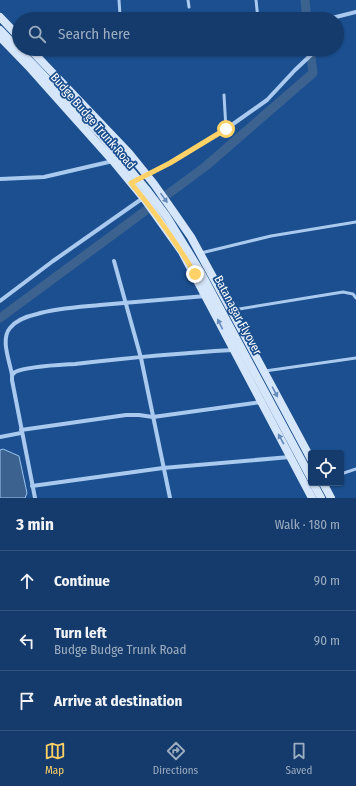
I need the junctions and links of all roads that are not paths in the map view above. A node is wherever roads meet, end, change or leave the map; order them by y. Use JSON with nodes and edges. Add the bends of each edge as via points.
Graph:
{"nodes":[{"id":1,"x":119,"y":0,"type":"edge"},
{"id":2,"x":188,"y":0,"type":"edge"},
{"id":3,"x":256,"y":0,"type":"edge"},
{"id":4,"x":189,"y":7,"type":"dead end"},
{"id":5,"x":120,"y":12,"type":"edge"},
{"id":6,"x":257,"y":12,"type":"edge"},
{"id":7,"x":356,"y":12,"type":"edge"},
{"id":8,"x":344,"y":15,"type":"edge"},
{"id":9,"x":0,"y":17,"type":"edge"},
{"id":10,"x":0,"y":30,"type":"edge"},
{"id":11,"x":12,"y":30,"type":"edge"},
{"id":12,"x":0,"y":37,"type":"edge"},
{"id":13,"x":12,"y":43,"type":"edge"},
{"id":14,"x":12,"y":49,"type":"edge"},
{"id":15,"x":18,"y":56,"type":"edge"},
{"id":16,"x":25,"y":56,"type":"edge"},
{"id":17,"x":37,"y":56,"type":"edge"},
{"id":18,"x":310,"y":56,"type":"edge"},
{"id":19,"x":224,"y":95,"type":"dead end"},
{"id":20,"x":226,"y":129,"type":"junction"},
{"id":21,"x":113,"y":161,"type":"junction"},
{"id":22,"x":146,"y":175,"type":"junction"},
{"id":23,"x":0,"y":180,"type":"edge"},
{"id":24,"x":131,"y":183,"type":"junction"},
{"id":25,"x":144,"y":199,"type":"junction"},
{"id":26,"x":356,"y":222,"type":"edge"},
{"id":27,"x":200,"y":254,"type":"junction"},
{"id":28,"x":114,"y":262,"type":"dead end"},
{"id":29,"x":206,"y":296,"type":"junction"},
{"id":30,"x":356,"y":298,"type":"edge"},
{"id":31,"x":0,"y":302,"type":"edge"},
{"id":32,"x":126,"y":303,"type":"junction"},
{"id":33,"x":231,"y":310,"type":"junction"},
{"id":34,"x":233,"y":350,"type":"junction"},
{"id":35,"x":141,"y":358,"type":"junction"},
{"id":36,"x":356,"y":358,"type":"edge"},
{"id":37,"x":264,"y":371,"type":"junction"},
{"id":38,"x":12,"y":375,"type":"junction"},
{"id":39,"x":261,"y":402,"type":"junction"},
{"id":40,"x":153,"y":417,"type":"junction"},
{"id":41,"x":21,"y":431,"type":"junction"},
{"id":42,"x":0,"y":437,"type":"edge"},
{"id":43,"x":308,"y":453,"type":"edge"},
{"id":44,"x":292,"y":457,"type":"junction"},
{"id":45,"x":163,"y":468,"type":"junction"},
{"id":46,"x":356,"y":469,"type":"edge"},
{"id":47,"x":308,"y":472,"type":"edge"},
{"id":48,"x":344,"y":473,"type":"edge"},
{"id":49,"x":32,"y":486,"type":"junction"},
{"id":50,"x":315,"y":486,"type":"edge"},
{"id":51,"x":325,"y":486,"type":"edge"},
{"id":52,"x":35,"y":498,"type":"edge"},
{"id":53,"x":170,"y":498,"type":"edge"},
{"id":54,"x":312,"y":498,"type":"edge"},
{"id":55,"x":321,"y":498,"type":"edge"},
{"id":56,"x":331,"y":498,"type":"edge"}],
"edges":[{"from":1,"to":5,"type":"lane"},
{"from":2,"to":4,"type":"lane"},
{"from":3,"to":6,"type":"lane"},
{"from":7,"to":8,"type":"street"},
{"from":9,"to":11,"type":"street"},
{"from":10,"to":13,"type":"street","name":"Batanagar Flyover","bridge":true},
{"from":12,"to":14,"type":"street","name":"Budge Budge Trunk Road"},
{"from":15,"to":21,"type":"street","name":"Budge Budge Trunk Road"},
{"from":16,"to":47,"type":"street","name":"Batanagar Flyover","bridge":true,"via":[[103,138],[167,217],[200,271]]},
{"from":17,"to":22,"type":"street","name":"Budge Budge Trunk Road","via":[[129,153]]},
{"from":18,"to":20,"type":"street","via":[[267,100]]},
{"from":19,"to":20,"type":"lane"},
{"from":20,"to":22,"type":"street"},
{"from":21,"to":23,"type":"street","via":[[44,177]]},
{"from":21,"to":24,"type":"street","name":"Budge Budge Trunk Road"},
{"from":22,"to":24,"type":"street"},
{"from":22,"to":27,"type":"street","name":"Budge Budge Trunk Road","one_way":true,"via":[[174,211]]},
{"from":24,"to":25,"type":"street","name":"Budge Budge Trunk Road"},
{"from":25,"to":29,"type":"street","name":"Budge Budge Trunk Road","via":[[182,252]]},
{"from":25,"to":31,"type":"street","via":[[53,260]]},
{"from":26,"to":27,"type":"lane","via":[[271,236]]},
{"from":27,"to":33,"type":"street","name":"Budge Budge Trunk Road"},
{"from":28,"to":32,"type":"street"},
{"from":29,"to":32,"type":"street"},
{"from":34,"to":29,"type":"street","name":"Budge Budge Trunk Road","one_way":true},
{"from":30,"to":33,"type":"lane","via":[[353,294],[343,292]]},
{"from":32,"to":35,"type":"street"},
{"from":32,"to":38,"type":"street","via":[[52,310],[16,322],[7,334],[6,343]]},
{"from":33,"to":37,"type":"street","name":"Budge Budge Trunk Road"},
{"from":34,"to":35,"type":"street"},
{"from":34,"to":39,"type":"street","name":"Budge Budge Trunk Road"},
{"from":35,"to":38,"type":"street","via":[[18,370]]},
{"from":35,"to":40,"type":"street"},
{"from":36,"to":37,"type":"lane"},
{"from":37,"to":43,"type":"street","name":"Budge Budge Trunk Road","one_way":true},
{"from":38,"to":41,"type":"street"},
{"from":39,"to":40,"type":"street"},
{"from":44,"to":39,"type":"street","name":"Budge Budge Trunk Road","one_way":true},
{"from":40,"to":41,"type":"street","via":[[126,415]]},
{"from":40,"to":45,"type":"street"},
{"from":41,"to":42,"type":"street"},
{"from":41,"to":49,"type":"street"},
{"from":44,"to":45,"type":"street"},
{"from":44,"to":54,"type":"street","name":"Budge Budge Trunk Road"},
{"from":45,"to":49,"type":"street"},
{"from":45,"to":53,"type":"street"},
{"from":46,"to":48,"type":"lane"},
{"from":49,"to":52,"type":"street"},
{"from":50,"to":55,"type":"street"},
{"from":51,"to":56,"type":"street"}]}
